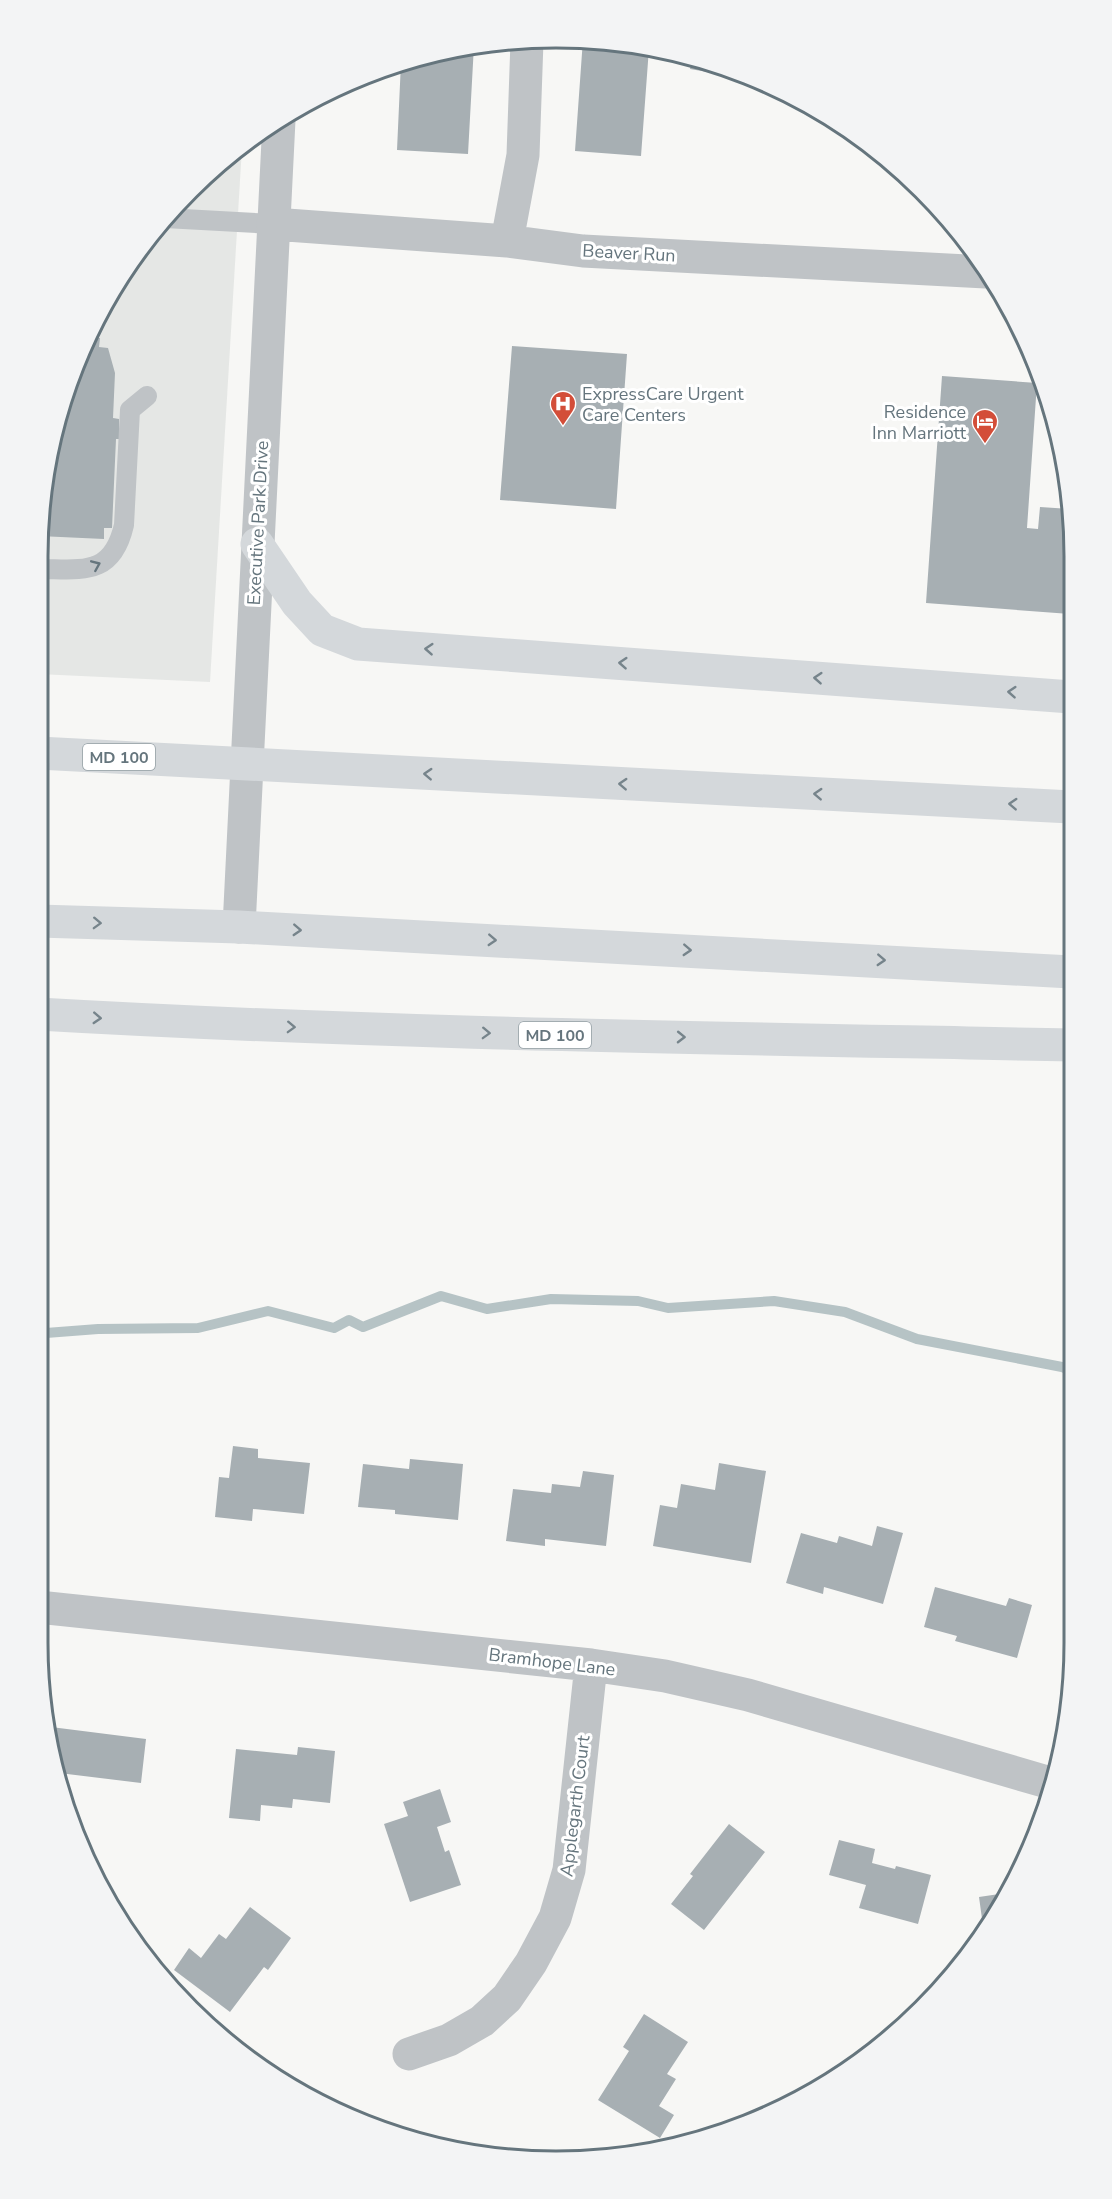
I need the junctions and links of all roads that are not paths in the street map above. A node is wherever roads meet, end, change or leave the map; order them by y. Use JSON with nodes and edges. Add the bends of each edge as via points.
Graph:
{"nodes":[{"id":1,"x":527,"y":49,"type":"edge"},
{"id":2,"x":278,"y":131,"type":"edge"},
{"id":3,"x":176,"y":219,"type":"edge"},
{"id":4,"x":273,"y":224,"type":"junction"},
{"id":5,"x":507,"y":242,"type":"junction"},
{"id":6,"x":976,"y":271,"type":"edge"},
{"id":7,"x":147,"y":396,"type":"dead end"},
{"id":8,"x":257,"y":544,"type":"junction"},
{"id":9,"x":48,"y":568,"type":"edge"},
{"id":10,"x":1064,"y":696,"type":"edge"},
{"id":11,"x":48,"y":754,"type":"edge"},
{"id":12,"x":1064,"y":807,"type":"edge"},
{"id":13,"x":48,"y":921,"type":"edge"},
{"id":14,"x":239,"y":927,"type":"junction"},
{"id":15,"x":1064,"y":972,"type":"edge"},
{"id":16,"x":48,"y":1015,"type":"edge"},
{"id":17,"x":1064,"y":1045,"type":"edge"},
{"id":18,"x":48,"y":1608,"type":"edge"},
{"id":19,"x":591,"y":1665,"type":"junction"},
{"id":20,"x":1045,"y":1781,"type":"edge"},
{"id":21,"x":409,"y":2054,"type":"dead end"}],
"edges":[{"from":1,"to":5,"type":"street","via":[[523,155]]},
{"from":2,"to":4,"type":"street","name":"Executive Park Drive"},
{"from":3,"to":4,"type":"lane"},
{"from":4,"to":5,"type":"street","name":"Beaver Run"},
{"from":4,"to":8,"type":"street","name":"Executive Park Drive"},
{"from":5,"to":6,"type":"street","name":"Beaver Run","via":[[583,251]]},
{"from":9,"to":7,"type":"lane","one_way":true,"via":[[85,569],[103,563],[113,554],[124,525],[130,410]]},
{"from":10,"to":8,"type":"highway","one_way":true,"via":[[358,644],[322,630],[297,603]]},
{"from":8,"to":14,"type":"street","name":"Executive Park Drive"},
{"from":12,"to":11,"type":"highway","number":"MD 100","one_way":true},
{"from":13,"to":14,"type":"highway","one_way":true},
{"from":14,"to":15,"type":"highway","one_way":true},
{"from":16,"to":17,"type":"highway","number":"MD 100","one_way":true,"via":[[222,1025],[552,1035]]},
{"from":18,"to":19,"type":"street","name":"Bramhope Lane"},
{"from":19,"to":20,"type":"street","name":"Bramhope Lane","via":[[665,1676],[748,1695]]},
{"from":19,"to":21,"type":"street","name":"Applegarth Court","via":[[569,1870],[555,1918],[507,1998],[482,2021],[449,2040]]}]}
